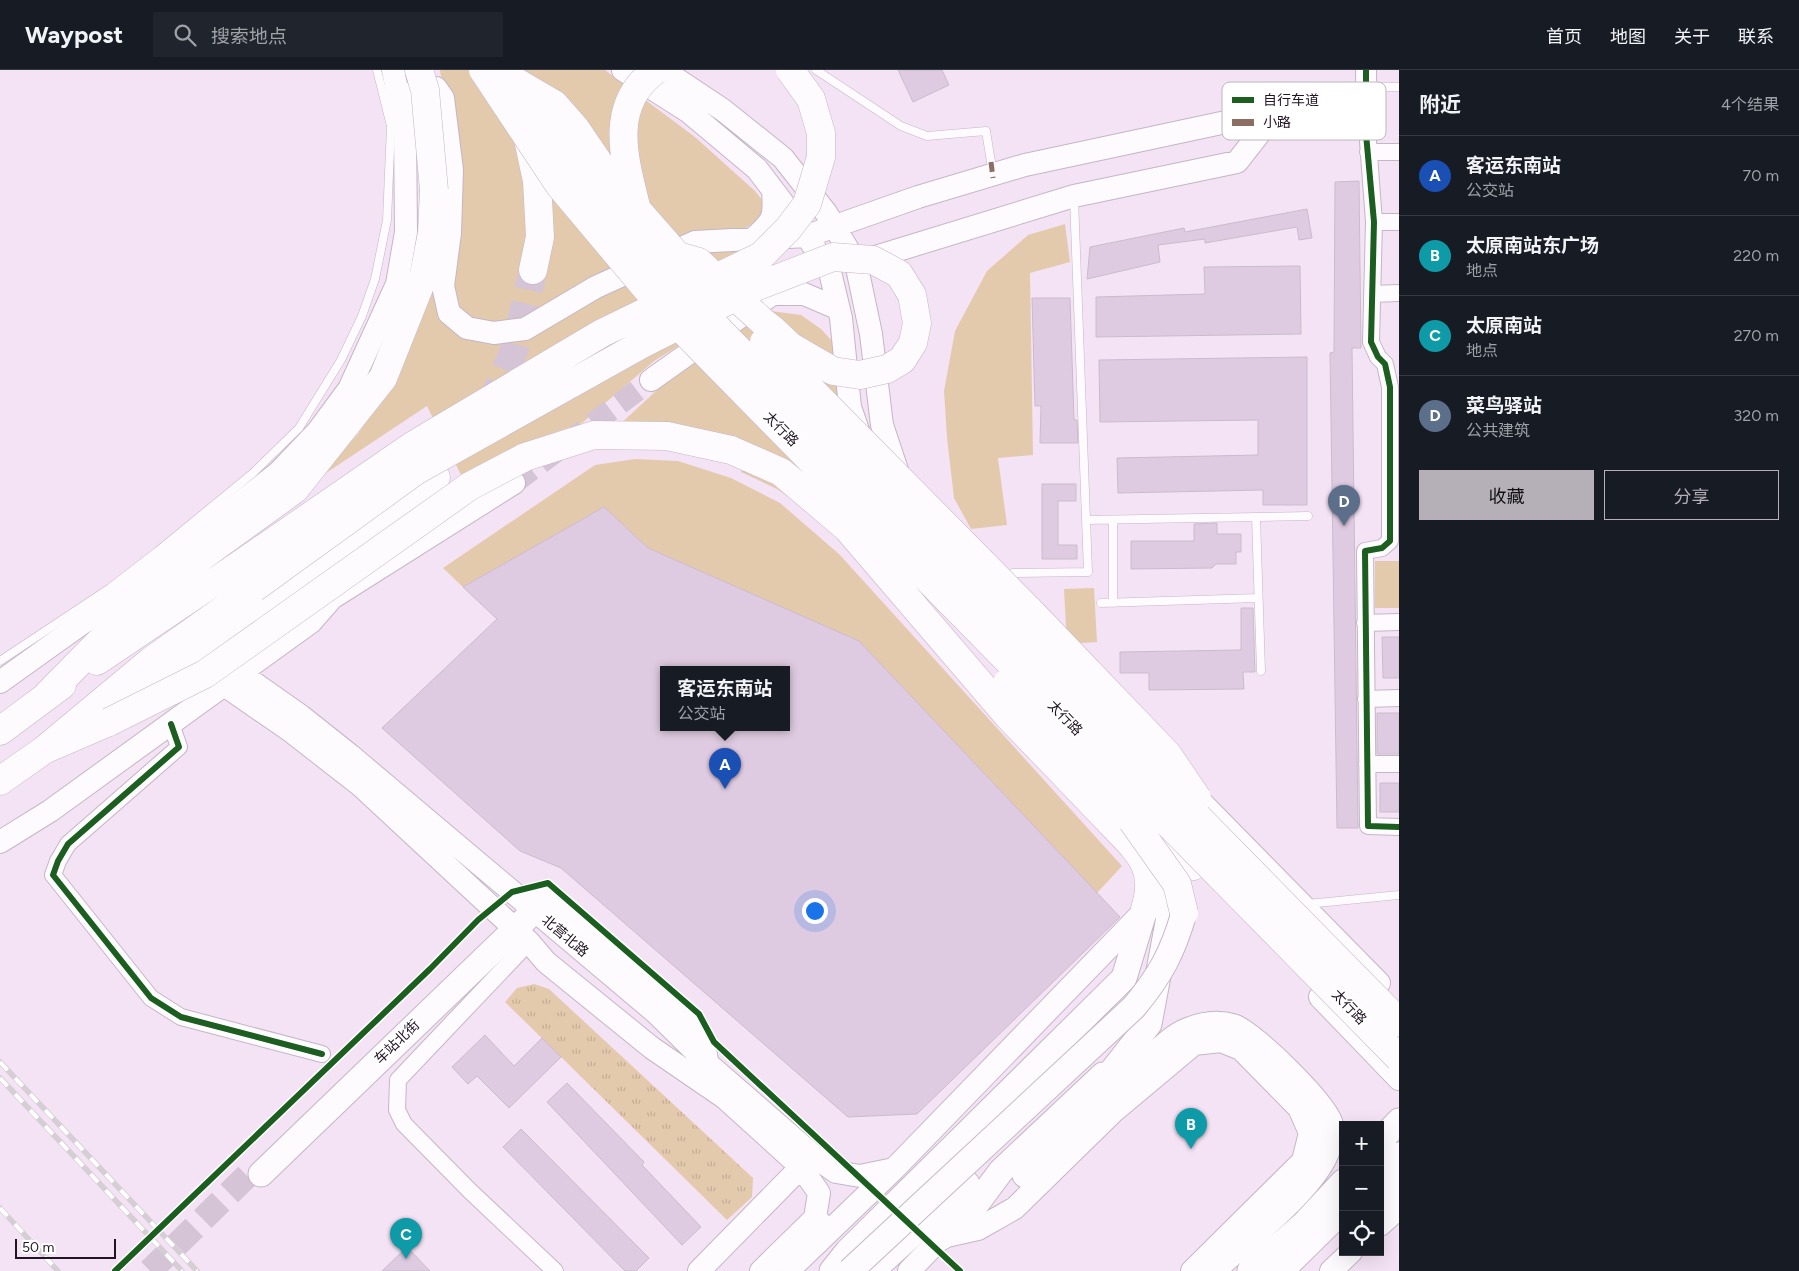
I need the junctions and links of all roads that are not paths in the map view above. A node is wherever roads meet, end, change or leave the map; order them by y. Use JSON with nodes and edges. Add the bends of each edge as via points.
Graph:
{"nodes":[{"id":1,"x":377,"y":70,"type":"edge"},
{"id":2,"x":393,"y":70,"type":"edge"},
{"id":3,"x":419,"y":70,"type":"edge"},
{"id":4,"x":483,"y":70,"type":"edge"},
{"id":5,"x":623,"y":70,"type":"edge"},
{"id":6,"x":656,"y":70,"type":"edge"},
{"id":7,"x":663,"y":70,"type":"edge"},
{"id":8,"x":790,"y":70,"type":"edge"},
{"id":9,"x":816,"y":70,"type":"edge"},
{"id":10,"x":510,"y":73,"type":"edge"},
{"id":11,"x":1366,"y":78,"type":"edge"},
{"id":12,"x":1379,"y":82,"type":"edge"},
{"id":13,"x":1386,"y":84,"type":"edge"},
{"id":14,"x":1399,"y":88,"type":"edge"},
{"id":15,"x":402,"y":116,"type":"junction"},
{"id":16,"x":1222,"y":123,"type":"edge"},
{"id":17,"x":1254,"y":140,"type":"edge"},
{"id":18,"x":1368,"y":140,"type":"edge"},
{"id":19,"x":1368,"y":152,"type":"junction"},
{"id":20,"x":1399,"y":152,"type":"edge"},
{"id":21,"x":992,"y":171,"type":"junction"},
{"id":22,"x":773,"y":190,"type":"junction"},
{"id":23,"x":1074,"y":196,"type":"junction"},
{"id":24,"x":637,"y":210,"type":"junction"},
{"id":25,"x":1374,"y":222,"type":"junction"},
{"id":26,"x":1399,"y":222,"type":"edge"},
{"id":27,"x":834,"y":227,"type":"junction"},
{"id":28,"x":807,"y":236,"type":"junction"},
{"id":29,"x":753,"y":239,"type":"junction"},
{"id":30,"x":678,"y":256,"type":"junction"},
{"id":31,"x":856,"y":264,"type":"junction"},
{"id":32,"x":533,"y":270,"type":"tunnel mouth"},
{"id":33,"x":830,"y":272,"type":"junction"},
{"id":34,"x":1399,"y":293,"type":"edge"},
{"id":35,"x":773,"y":294,"type":"junction"},
{"id":36,"x":1372,"y":294,"type":"junction"},
{"id":37,"x":839,"y":309,"type":"junction"},
{"id":38,"x":1392,"y":364,"type":"edge"},
{"id":39,"x":739,"y":368,"type":"junction"},
{"id":40,"x":651,"y":380,"type":"tunnel mouth"},
{"id":41,"x":1394,"y":433,"type":"edge"},
{"id":42,"x":436,"y":477,"type":"dead end"},
{"id":43,"x":514,"y":483,"type":"tunnel mouth"},
{"id":44,"x":1394,"y":501,"type":"edge"},
{"id":45,"x":1308,"y":516,"type":"dead end"},
{"id":46,"x":1256,"y":517,"type":"junction"},
{"id":47,"x":1086,"y":520,"type":"junction"},
{"id":48,"x":1113,"y":520,"type":"junction"},
{"id":49,"x":1395,"y":541,"type":"edge"},
{"id":50,"x":893,"y":542,"type":"junction"},
{"id":51,"x":997,"y":584,"type":"dead end"},
{"id":52,"x":1258,"y":598,"type":"junction"},
{"id":53,"x":1113,"y":602,"type":"junction"},
{"id":54,"x":1101,"y":603,"type":"dead end"},
{"id":55,"x":1399,"y":622,"type":"edge"},
{"id":56,"x":1365,"y":623,"type":"junction"},
{"id":57,"x":0,"y":661,"type":"edge"},
{"id":58,"x":1261,"y":671,"type":"dead end"},
{"id":59,"x":232,"y":679,"type":"junction"},
{"id":60,"x":0,"y":682,"type":"edge"},
{"id":61,"x":47,"y":694,"type":"junction"},
{"id":62,"x":1399,"y":698,"type":"edge"},
{"id":63,"x":1366,"y":699,"type":"junction"},
{"id":64,"x":108,"y":722,"type":"junction"},
{"id":65,"x":170,"y":724,"type":"junction"},
{"id":66,"x":0,"y":731,"type":"edge"},
{"id":67,"x":44,"y":750,"type":"junction"},
{"id":68,"x":1367,"y":764,"type":"junction"},
{"id":69,"x":1399,"y":764,"type":"edge"},
{"id":70,"x":0,"y":781,"type":"edge"},
{"id":71,"x":1109,"y":821,"type":"junction"},
{"id":72,"x":1399,"y":827,"type":"edge"},
{"id":73,"x":0,"y":842,"type":"edge"},
{"id":74,"x":1237,"y":857,"type":"junction"},
{"id":75,"x":1193,"y":866,"type":"junction"},
{"id":76,"x":1278,"y":879,"type":"junction"},
{"id":77,"x":1152,"y":892,"type":"junction"},
{"id":78,"x":1399,"y":895,"type":"edge"},
{"id":79,"x":1304,"y":904,"type":"junction"},
{"id":80,"x":529,"y":906,"type":"junction"},
{"id":81,"x":1184,"y":913,"type":"junction"},
{"id":82,"x":516,"y":930,"type":"junction"},
{"id":83,"x":566,"y":937,"type":"junction"},
{"id":84,"x":546,"y":962,"type":"junction"},
{"id":85,"x":1399,"y":1004,"type":"edge"},
{"id":86,"x":1399,"y":1022,"type":"edge"},
{"id":87,"x":322,"y":1054,"type":"dead end"},
{"id":88,"x":1399,"y":1058,"type":"edge"},
{"id":89,"x":1134,"y":1061,"type":"junction"},
{"id":90,"x":707,"y":1063,"type":"junction"},
{"id":91,"x":1399,"y":1079,"type":"edge"},
{"id":92,"x":1114,"y":1111,"type":"junction"},
{"id":93,"x":1080,"y":1121,"type":"junction"},
{"id":94,"x":1399,"y":1121,"type":"edge"},
{"id":95,"x":1384,"y":1137,"type":"edge"},
{"id":96,"x":1399,"y":1155,"type":"edge"},
{"id":97,"x":801,"y":1167,"type":"junction"},
{"id":98,"x":894,"y":1169,"type":"junction"},
{"id":99,"x":1384,"y":1169,"type":"edge"},
{"id":100,"x":258,"y":1171,"type":"tunnel mouth"},
{"id":101,"x":1024,"y":1175,"type":"dead end"},
{"id":102,"x":1399,"y":1180,"type":"edge"},
{"id":103,"x":967,"y":1184,"type":"junction"},
{"id":104,"x":1339,"y":1186,"type":"edge"},
{"id":105,"x":1384,"y":1194,"type":"edge"},
{"id":106,"x":1399,"y":1208,"type":"edge"},
{"id":107,"x":1342,"y":1211,"type":"edge"},
{"id":108,"x":1384,"y":1222,"type":"edge"},
{"id":109,"x":822,"y":1224,"type":"junction"},
{"id":110,"x":942,"y":1237,"type":"junction"},
{"id":111,"x":1339,"y":1238,"type":"edge"},
{"id":112,"x":1347,"y":1256,"type":"edge"},
{"id":113,"x":555,"y":1271,"type":"edge"},
{"id":114,"x":699,"y":1271,"type":"edge"},
{"id":115,"x":761,"y":1271,"type":"edge"},
{"id":116,"x":788,"y":1271,"type":"edge"},
{"id":117,"x":832,"y":1271,"type":"edge"},
{"id":118,"x":850,"y":1271,"type":"edge"},
{"id":119,"x":872,"y":1271,"type":"edge"},
{"id":120,"x":909,"y":1271,"type":"edge"},
{"id":121,"x":1192,"y":1271,"type":"edge"},
{"id":122,"x":1212,"y":1271,"type":"edge"},
{"id":123,"x":1250,"y":1271,"type":"edge"},
{"id":124,"x":1280,"y":1271,"type":"edge"},
{"id":125,"x":1304,"y":1271,"type":"edge"},
{"id":126,"x":1331,"y":1271,"type":"edge"}],
"edges":[{"from":1,"to":57,"type":"lane","via":[[391,126],[386,220],[375,279],[341,360],[299,428],[253,473],[158,551],[110,588]]},
{"from":2,"to":15,"type":"main road"},
{"from":3,"to":61,"type":"highway","bridge":true,"via":[[425,90],[434,190],[432,233],[424,275],[383,378],[295,489],[138,603]]},
{"from":4,"to":39,"type":"highway","bridge":true,"via":[[560,186],[671,318]]},
{"from":5,"to":22,"type":"main road","via":[[689,112],[757,168]]},
{"from":6,"to":24,"type":"highway","bridge":true,"via":[[630,98],[624,118],[624,158]]},
{"from":7,"to":27,"type":"main road","via":[[723,110],[783,158]]},
{"from":8,"to":61,"type":"highway","bridge":true,"via":[[811,99],[821,133],[821,157],[807,204],[761,256],[602,333],[412,446]]},
{"from":9,"to":21,"type":"lane","via":[[902,126],[927,136],[986,131]]},
{"from":10,"to":24,"type":"highway","bridge":true,"via":[[554,104]]},
{"from":10,"to":32,"type":"highway","via":[[537,181],[540,237]]},
{"from":10,"to":39,"type":"highway","bridge":true,"via":[[583,185]]},
{"from":11,"to":12,"type":"lane"},
{"from":13,"to":14,"type":"lane"},
{"from":15,"to":29,"type":"main road","via":[[407,96],[418,88],[436,88],[443,98],[452,170],[450,233],[443,286],[449,313],[467,328],[494,333],[525,329],[596,287],[694,242]]},
{"from":15,"to":60,"type":"main road","via":[[405,130],[406,232],[397,284],[349,390],[318,431],[278,473],[116,598]]},
{"from":16,"to":21,"type":"main road"},
{"from":17,"to":23,"type":"main road","via":[[1237,162]]},
{"from":18,"to":19,"type":"street"},
{"from":19,"to":20,"type":"street"},
{"from":19,"to":25,"type":"street"},
{"from":21,"to":27,"type":"main road"},
{"from":22,"to":28,"type":"main road"},
{"from":22,"to":29,"type":"main road","via":[[775,213],[768,226]]},
{"from":23,"to":31,"type":"main road"},
{"from":23,"to":47,"type":"lane"},
{"from":24,"to":30,"type":"highway","bridge":true},
{"from":25,"to":26,"type":"street"},
{"from":25,"to":36,"type":"street"},
{"from":27,"to":28,"type":"main road"},
{"from":27,"to":31,"type":"main road"},
{"from":28,"to":29,"type":"main road"},
{"from":28,"to":33,"type":"main road"},
{"from":30,"to":67,"type":"highway","bridge":true,"via":[[699,262],[728,290],[735,296],[742,303],[756,316],[790,346],[833,371],[860,375],[887,369],[902,360],[913,343],[917,323],[912,295],[899,274],[873,260],[833,257],[753,288],[736,296],[727,301],[710,309],[642,344],[417,470],[151,661]]},
{"from":30,"to":74,"type":"highway","bridge":true,"via":[[1168,755]]},
{"from":31,"to":33,"type":"main road"},
{"from":31,"to":76,"type":"main road","via":[[871,334],[882,426],[906,498],[946,549]]},
{"from":33,"to":35,"type":"main road","via":[[781,288]]},
{"from":33,"to":37,"type":"main road"},
{"from":34,"to":36,"type":"street"},
{"from":35,"to":37,"type":"main road","via":[[804,294]]},
{"from":35,"to":40,"type":"main road"},
{"from":36,"to":38,"type":"street","via":[[1371,342],[1378,358]]},
{"from":37,"to":75,"type":"main road","via":[[850,407],[892,525],[1039,707]]},
{"from":38,"to":41,"type":"street","via":[[1390,387]]},
{"from":39,"to":50,"type":"highway","name":"太行路","bridge":true},
{"from":39,"to":74,"type":"highway","name":"太行路","bridge":true},
{"from":41,"to":44,"type":"street"},
{"from":42,"to":64,"type":"highway","via":[[379,523],[195,655]]},
{"from":43,"to":59,"type":"main road","via":[[332,598],[311,622]]},
{"from":44,"to":49,"type":"street"},
{"from":45,"to":46,"type":"lane"},
{"from":46,"to":48,"type":"lane"},
{"from":46,"to":52,"type":"lane"},
{"from":47,"to":48,"type":"lane"},
{"from":47,"to":51,"type":"lane","via":[[1088,572],[1013,573]]},
{"from":48,"to":53,"type":"lane"},
{"from":49,"to":56,"type":"street","via":[[1382,548],[1365,551]]},
{"from":50,"to":81,"type":"highway","bridge":true,"via":[[964,632],[1131,818],[1177,884]]},
{"from":50,"to":88,"type":"highway","name":"太行路","bridge":true},
{"from":52,"to":53,"type":"lane"},
{"from":52,"to":58,"type":"lane"},
{"from":53,"to":54,"type":"lane"},
{"from":55,"to":56,"type":"street"},
{"from":56,"to":63,"type":"street"},
{"from":59,"to":65,"type":"main road"},
{"from":59,"to":80,"type":"main road","name":"北营北路","via":[[273,695],[350,754]]},
{"from":59,"to":82,"type":"main road","name":"北营北路","via":[[292,732],[348,775]]},
{"from":61,"to":66,"type":"highway"},
{"from":62,"to":63,"type":"street"},
{"from":63,"to":68,"type":"street"},
{"from":64,"to":67,"type":"highway"},
{"from":64,"to":71,"type":"highway","bridge":true,"via":[[205,674],[470,486],[525,457],[594,435],[667,436],[732,450],[781,472],[847,528],[1008,716]]},
{"from":65,"to":73,"type":"main road","via":[[50,811]]},
{"from":65,"to":87,"type":"street","via":[[179,747],[68,844],[53,874],[151,998],[181,1017]]},
{"from":67,"to":70,"type":"highway"},
{"from":68,"to":69,"type":"street"},
{"from":68,"to":72,"type":"street","via":[[1368,826]]},
{"from":71,"to":75,"type":"highway","bridge":true},
{"from":71,"to":77,"type":"highway","via":[[1136,849]]},
{"from":74,"to":86,"type":"highway","name":"太行路","bridge":true},
{"from":75,"to":76,"type":"main road"},
{"from":75,"to":77,"type":"main road"},
{"from":75,"to":91,"type":"main road"},
{"from":76,"to":79,"type":"main road"},
{"from":77,"to":89,"type":"main road","via":[[1169,917],[1149,1024]]},
{"from":77,"to":98,"type":"main road"},
{"from":77,"to":117,"type":"main road","via":[[1124,978]]},
{"from":78,"to":79,"type":"lane"},
{"from":79,"to":85,"type":"main road"},
{"from":80,"to":82,"type":"main road","name":"车站北街"},
{"from":80,"to":83,"type":"main road","name":"北营北路"},
{"from":80,"to":90,"type":"main road","via":[[529,896],[543,897],[684,1015],[703,1039]]},
{"from":81,"to":103,"type":"main road","via":[[1188,938],[1184,960],[1165,994]]},
{"from":81,"to":118,"type":"main road","bridge":true,"via":[[1175,944],[1162,971],[1134,1007]]},
{"from":82,"to":84,"type":"main road","name":"北营北路"},
{"from":82,"to":100,"type":"main road","name":"车站北街"},
{"from":82,"to":113,"type":"street","via":[[398,1080],[397,1110],[404,1124]]},
{"from":83,"to":84,"type":"main road","via":[[550,933],[540,939]]},
{"from":83,"to":90,"type":"main road","name":"北营北路","via":[[656,1012]]},
{"from":84,"to":97,"type":"main road","name":"北营北路","via":[[652,1048],[725,1098]]},
{"from":89,"to":93,"type":"main road"},
{"from":89,"to":110,"type":"main road","via":[[1001,1171],[972,1210]]},
{"from":89,"to":122,"type":"main road","via":[[1165,1046],[1187,1030],[1211,1023],[1235,1027],[1274,1058],[1317,1102],[1331,1125],[1329,1147],[1322,1164],[1307,1184]]},
{"from":90,"to":98,"type":"main road","name":"北营北路","via":[[815,1158],[836,1172],[860,1176]]},
{"from":92,"to":93,"type":"main road"},
{"from":92,"to":110,"type":"main road","via":[[1015,1208],[978,1229]]},
{"from":92,"to":121,"type":"main road","via":[[1194,1044],[1221,1041],[1241,1049],[1299,1108],[1310,1134],[1303,1161]]},
{"from":93,"to":101,"type":"main road"},
{"from":94,"to":95,"type":"main road"},
{"from":96,"to":99,"type":"main road"},
{"from":97,"to":109,"type":"main road","name":"北营北路","via":[[819,1194]]},
{"from":97,"to":114,"type":"main road"},
{"from":98,"to":109,"type":"main road"},
{"from":102,"to":105,"type":"main road"},
{"from":103,"to":110,"type":"main road"},
{"from":103,"to":119,"type":"main road"},
{"from":104,"to":123,"type":"main road","via":[[1304,1224]]},
{"from":106,"to":108,"type":"main road"},
{"from":107,"to":124,"type":"main road"},
{"from":109,"to":115,"type":"main road"},
{"from":109,"to":116,"type":"main road"},
{"from":110,"to":120,"type":"main road"},
{"from":111,"to":125,"type":"main road"},
{"from":112,"to":126,"type":"main road"}]}
